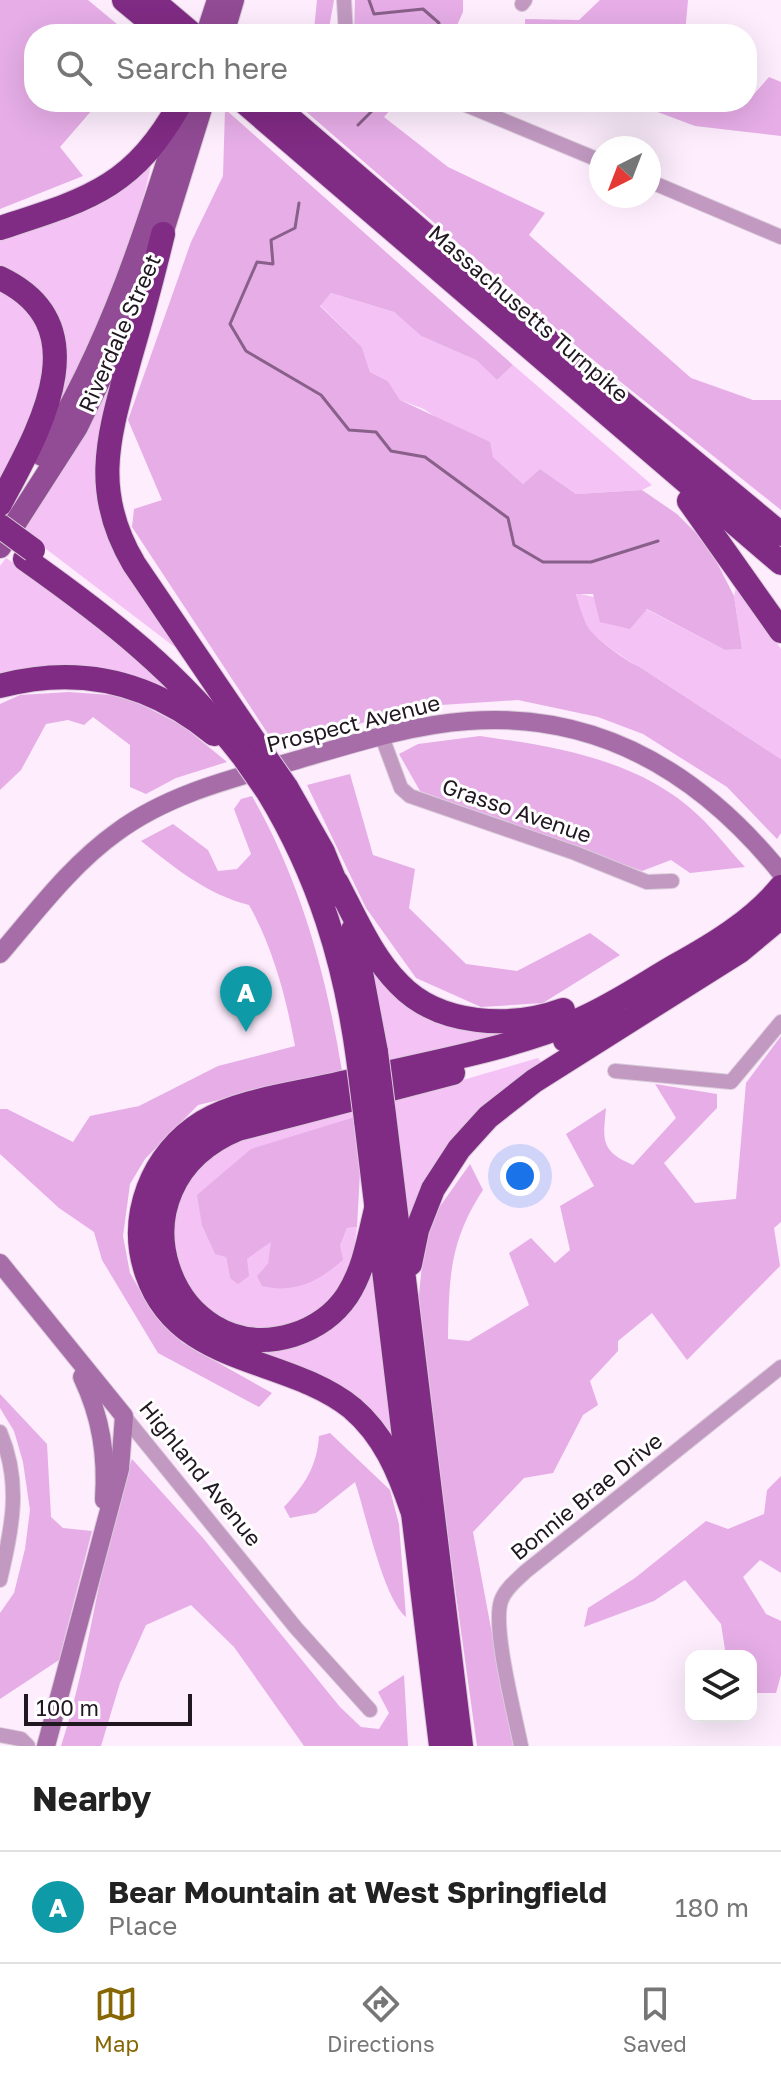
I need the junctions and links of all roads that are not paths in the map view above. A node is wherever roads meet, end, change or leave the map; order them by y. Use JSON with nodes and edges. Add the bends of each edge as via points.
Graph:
{"nodes":[{"id":1,"x":124,"y":0,"type":"edge"},
{"id":2,"x":152,"y":0,"type":"edge"},
{"id":3,"x":218,"y":0,"type":"edge"},
{"id":4,"x":233,"y":0,"type":"edge"},
{"id":5,"x":344,"y":0,"type":"edge"},
{"id":6,"x":171,"y":24,"type":"edge"},
{"id":7,"x":178,"y":24,"type":"edge"},
{"id":8,"x":196,"y":24,"type":"edge"},
{"id":9,"x":226,"y":24,"type":"edge"},
{"id":10,"x":345,"y":24,"type":"edge"},
{"id":11,"x":177,"y":112,"type":"edge"},
{"id":12,"x":181,"y":112,"type":"edge"},
{"id":13,"x":200,"y":112,"type":"edge"},
{"id":14,"x":256,"y":112,"type":"edge"},
{"id":15,"x":283,"y":112,"type":"edge"},
{"id":16,"x":483,"y":112,"type":"edge"},
{"id":17,"x":589,"y":156,"type":"edge"},
{"id":18,"x":661,"y":186,"type":"edge"},
{"id":19,"x":0,"y":228,"type":"edge"},
{"id":20,"x":163,"y":234,"type":"junction"},
{"id":21,"x":781,"y":237,"type":"edge"},
{"id":22,"x":0,"y":278,"type":"edge"},
{"id":23,"x":657,"y":457,"type":"junction"},
{"id":24,"x":719,"y":483,"type":"junction"},
{"id":25,"x":0,"y":504,"type":"edge"},
{"id":26,"x":0,"y":518,"type":"edge"},
{"id":27,"x":0,"y":526,"type":"edge"},
{"id":28,"x":781,"y":526,"type":"edge"},
{"id":29,"x":781,"y":534,"type":"edge"},
{"id":30,"x":0,"y":541,"type":"edge"},
{"id":31,"x":0,"y":547,"type":"edge"},
{"id":32,"x":29,"y":554,"type":"junction"},
{"id":33,"x":781,"y":563,"type":"edge"},
{"id":34,"x":781,"y":631,"type":"edge"},
{"id":35,"x":0,"y":686,"type":"edge"},
{"id":36,"x":242,"y":723,"type":"junction"},
{"id":37,"x":382,"y":737,"type":"junction"},
{"id":38,"x":248,"y":754,"type":"junction"},
{"id":39,"x":271,"y":786,"type":"junction"},
{"id":40,"x":781,"y":875,"type":"edge"},
{"id":41,"x":672,"y":881,"type":"dead end"},
{"id":42,"x":337,"y":883,"type":"junction"},
{"id":43,"x":781,"y":887,"type":"edge"},
{"id":44,"x":775,"y":915,"type":"edge"},
{"id":45,"x":0,"y":954,"type":"edge"},
{"id":46,"x":618,"y":1013,"type":"junction"},
{"id":47,"x":781,"y":1022,"type":"edge"},
{"id":48,"x":367,"y":1055,"type":"junction"},
{"id":49,"x":615,"y":1071,"type":"dead end"},
{"id":50,"x":375,"y":1118,"type":"junction"},
{"id":51,"x":376,"y":1209,"type":"junction"},
{"id":52,"x":0,"y":1263,"type":"edge"},
{"id":53,"x":407,"y":1295,"type":"junction"},
{"id":54,"x":71,"y":1353,"type":"junction"},
{"id":55,"x":781,"y":1367,"type":"edge"},
{"id":56,"x":128,"y":1428,"type":"junction"},
{"id":57,"x":0,"y":1432,"type":"edge"},
{"id":58,"x":103,"y":1435,"type":"junction"},
{"id":59,"x":412,"y":1510,"type":"junction"},
{"id":60,"x":101,"y":1534,"type":"junction"},
{"id":61,"x":0,"y":1580,"type":"edge"},
{"id":62,"x":370,"y":1710,"type":"dead end"},
{"id":63,"x":0,"y":1735,"type":"edge"},
{"id":64,"x":28,"y":1746,"type":"edge"},
{"id":65,"x":46,"y":1746,"type":"edge"},
{"id":66,"x":441,"y":1746,"type":"edge"},
{"id":67,"x":461,"y":1746,"type":"edge"},
{"id":68,"x":521,"y":1746,"type":"edge"}],
"edges":[{"from":1,"to":6,"type":"highway"},
{"from":2,"to":7,"type":"highway"},
{"from":3,"to":8,"type":"main road"},
{"from":4,"to":9,"type":"main road"},
{"from":5,"to":10,"type":"street"},
{"from":11,"to":19,"type":"highway","via":[[151,150],[117,182]]},
{"from":12,"to":26,"type":"main road","name":"Riverdale Street","via":[[139,252],[103,342],[51,441]]},
{"from":13,"to":20,"type":"main road","name":"Riverdale Street"},
{"from":14,"to":23,"type":"highway","name":"Massachusetts Turnpike"},
{"from":15,"to":24,"type":"highway","name":"Massachusetts Turnpike"},
{"from":16,"to":17,"type":"street"},
{"from":18,"to":21,"type":"street"},
{"from":20,"to":31,"type":"main road","name":"Riverdale Street","via":[[99,387]]},
{"from":20,"to":36,"type":"highway","via":[[109,437],[108,499],[129,555]]},
{"from":22,"to":25,"type":"highway","via":[[38,310],[56,363],[41,424]]},
{"from":23,"to":33,"type":"highway","name":"Massachusetts Turnpike"},
{"from":23,"to":34,"type":"highway"},
{"from":24,"to":28,"type":"highway"},
{"from":24,"to":29,"type":"highway","name":"Massachusetts Turnpike"},
{"from":27,"to":32,"type":"highway","bridge":true},
{"from":30,"to":32,"type":"highway"},
{"from":32,"to":36,"type":"highway","via":[[175,655]]},
{"from":32,"to":38,"type":"highway","via":[[150,652]]},
{"from":35,"to":38,"type":"highway","via":[[60,676],[123,683],[175,705]]},
{"from":36,"to":38,"type":"highway"},
{"from":37,"to":40,"type":"street","name":"Prospect Avenue","via":[[435,725],[499,720],[603,738],[687,780],[726,812]]},
{"from":37,"to":41,"type":"street","name":"Grasso Avenue","via":[[399,784],[410,796],[647,882]]},
{"from":37,"to":45,"type":"street","name":"Prospect Avenue","via":[[244,775],[158,806],[92,854]]},
{"from":38,"to":39,"type":"highway","bridge":true},
{"from":39,"to":42,"type":"highway"},
{"from":39,"to":48,"type":"highway","via":[[328,916]]},
{"from":40,"to":44,"type":"highway"},
{"from":42,"to":46,"type":"highway","via":[[392,977],[432,1007],[506,1021],[574,1006]]},
{"from":42,"to":48,"type":"highway","via":[[359,954]]},
{"from":43,"to":44,"type":"highway"},
{"from":44,"to":46,"type":"highway","via":[[740,951]]},
{"from":46,"to":51,"type":"highway","via":[[499,1061],[222,1135],[192,1157],[172,1184],[162,1218],[164,1254],[181,1292],[212,1324],[255,1339],[288,1336],[320,1322],[349,1293]]},
{"from":46,"to":53,"type":"highway","via":[[606,1039],[509,1099],[459,1149],[421,1217]]},
{"from":46,"to":59,"type":"highway","via":[[213,1117],[172,1148],[150,1183],[140,1243],[146,1271],[165,1308],[208,1345],[310,1384],[352,1408],[387,1449]]},
{"from":47,"to":49,"type":"street","via":[[731,1082]]},
{"from":48,"to":50,"type":"highway","bridge":true},
{"from":50,"to":51,"type":"highway"},
{"from":50,"to":53,"type":"highway"},
{"from":51,"to":59,"type":"highway"},
{"from":52,"to":54,"type":"street","name":"Highland Avenue"},
{"from":53,"to":67,"type":"highway"},
{"from":54,"to":56,"type":"street","name":"Highland Avenue"},
{"from":54,"to":58,"type":"street"},
{"from":55,"to":68,"type":"street","name":"Bonnie Brae Drive","via":[[525,1572],[504,1595],[500,1630]]},
{"from":56,"to":58,"type":"street"},
{"from":56,"to":60,"type":"street"},
{"from":56,"to":62,"type":"street","name":"Highland Avenue"},
{"from":57,"to":61,"type":"street","via":[[14,1484],[14,1518]]},
{"from":58,"to":60,"type":"street"},
{"from":59,"to":66,"type":"highway"},
{"from":60,"to":65,"type":"street"},
{"from":63,"to":64,"type":"street"}]}
